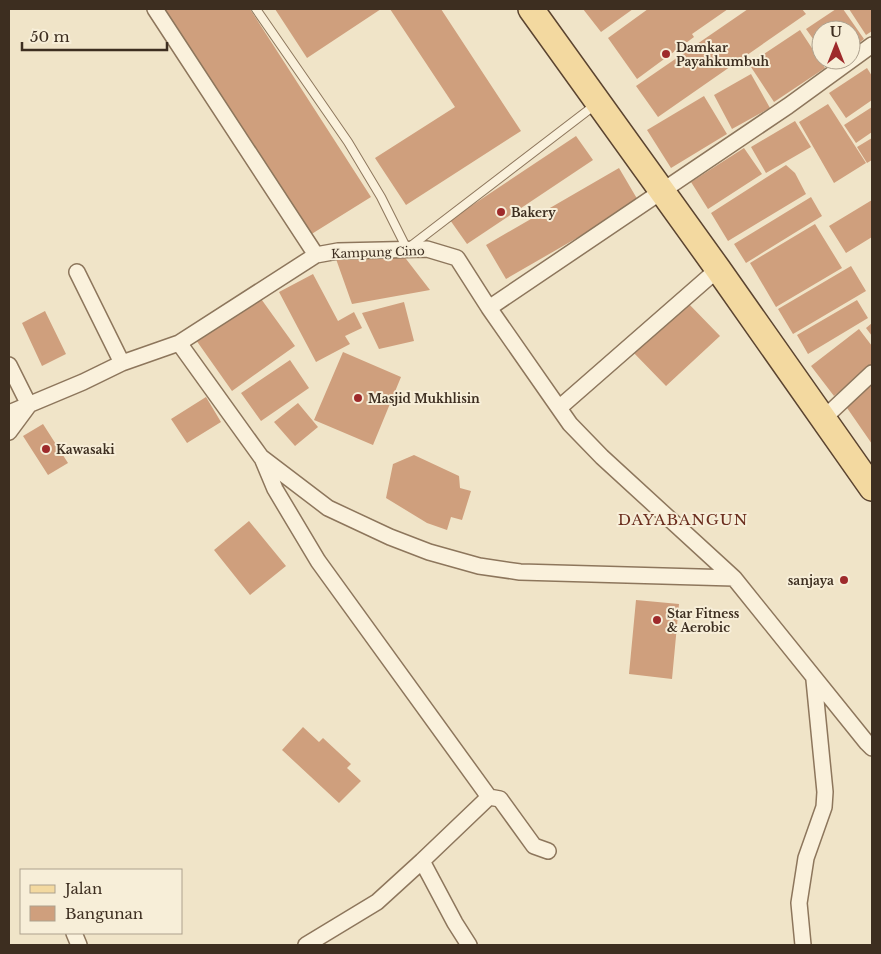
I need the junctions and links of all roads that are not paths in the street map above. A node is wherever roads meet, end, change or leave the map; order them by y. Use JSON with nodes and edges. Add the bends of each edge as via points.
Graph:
{"nodes":[{"id":1,"x":155,"y":9,"type":"edge"},
{"id":2,"x":256,"y":9,"type":"edge"},
{"id":3,"x":531,"y":9,"type":"edge"},
{"id":4,"x":872,"y":45,"type":"edge"},
{"id":5,"x":599,"y":103,"type":"junction"},
{"id":6,"x":661,"y":190,"type":"junction"},
{"id":7,"x":407,"y":249,"type":"junction"},
{"id":8,"x":316,"y":255,"type":"junction"},
{"id":9,"x":718,"y":269,"type":"junction"},
{"id":10,"x":77,"y":272,"type":"dead end"},
{"id":11,"x":489,"y":308,"type":"junction"},
{"id":12,"x":178,"y":344,"type":"junction"},
{"id":13,"x":122,"y":363,"type":"junction"},
{"id":14,"x":9,"y":365,"type":"edge"},
{"id":15,"x":872,"y":373,"type":"edge"},
{"id":16,"x":29,"y":406,"type":"junction"},
{"id":17,"x":559,"y":408,"type":"junction"},
{"id":18,"x":9,"y":413,"type":"edge"},
{"id":19,"x":824,"y":418,"type":"junction"},
{"id":20,"x":9,"y":432,"type":"edge"},
{"id":21,"x":261,"y":457,"type":"junction"},
{"id":22,"x":872,"y":488,"type":"edge"},
{"id":23,"x":734,"y":578,"type":"junction"},
{"id":24,"x":814,"y":680,"type":"junction"},
{"id":25,"x":872,"y":748,"type":"edge"},
{"id":26,"x":489,"y":798,"type":"junction"},
{"id":27,"x":548,"y":851,"type":"dead end"},
{"id":28,"x":422,"y":861,"type":"junction"},
{"id":29,"x":306,"y":945,"type":"edge"},
{"id":30,"x":469,"y":945,"type":"edge"},
{"id":31,"x":803,"y":945,"type":"edge"}],
"edges":[{"from":1,"to":8,"type":"street"},
{"from":2,"to":7,"type":"lane","via":[[348,142],[382,197]]},
{"from":3,"to":5,"type":"main road"},
{"from":4,"to":6,"type":"street","via":[[788,106]]},
{"from":5,"to":6,"type":"main road"},
{"from":5,"to":7,"type":"lane"},
{"from":6,"to":9,"type":"main road"},
{"from":6,"to":11,"type":"street"},
{"from":7,"to":8,"type":"street","name":"Kampung Cino","via":[[338,251]]},
{"from":7,"to":11,"type":"street","name":"Kampung Cino","via":[[428,249],[457,258]]},
{"from":8,"to":12,"type":"street","name":"Kampung Cino"},
{"from":9,"to":17,"type":"street"},
{"from":9,"to":19,"type":"main road"},
{"from":10,"to":13,"type":"street"},
{"from":11,"to":17,"type":"street","name":"Kampung Cino"},
{"from":12,"to":13,"type":"street","name":"Kampung Cino"},
{"from":12,"to":21,"type":"street"},
{"from":13,"to":16,"type":"street","name":"Kampung Cino"},
{"from":14,"to":16,"type":"street"},
{"from":15,"to":19,"type":"street"},
{"from":16,"to":18,"type":"street","name":"Kampung Cino"},
{"from":16,"to":20,"type":"street"},
{"from":17,"to":23,"type":"street","name":"Kampung Cino","via":[[602,457]]},
{"from":19,"to":22,"type":"main road"},
{"from":21,"to":23,"type":"street","via":[[328,508],[429,552],[479,566],[520,572]]},
{"from":21,"to":26,"type":"street","via":[[275,489],[318,561]]},
{"from":23,"to":24,"type":"street","name":"Kampung Cino"},
{"from":24,"to":25,"type":"street","name":"Kampung Cino"},
{"from":24,"to":31,"type":"street","via":[[825,792],[824,807],[806,858],[799,903]]},
{"from":26,"to":27,"type":"street","via":[[500,799],[534,846]]},
{"from":26,"to":28,"type":"street"},
{"from":28,"to":29,"type":"street","via":[[377,902]]},
{"from":28,"to":30,"type":"street"}]}
